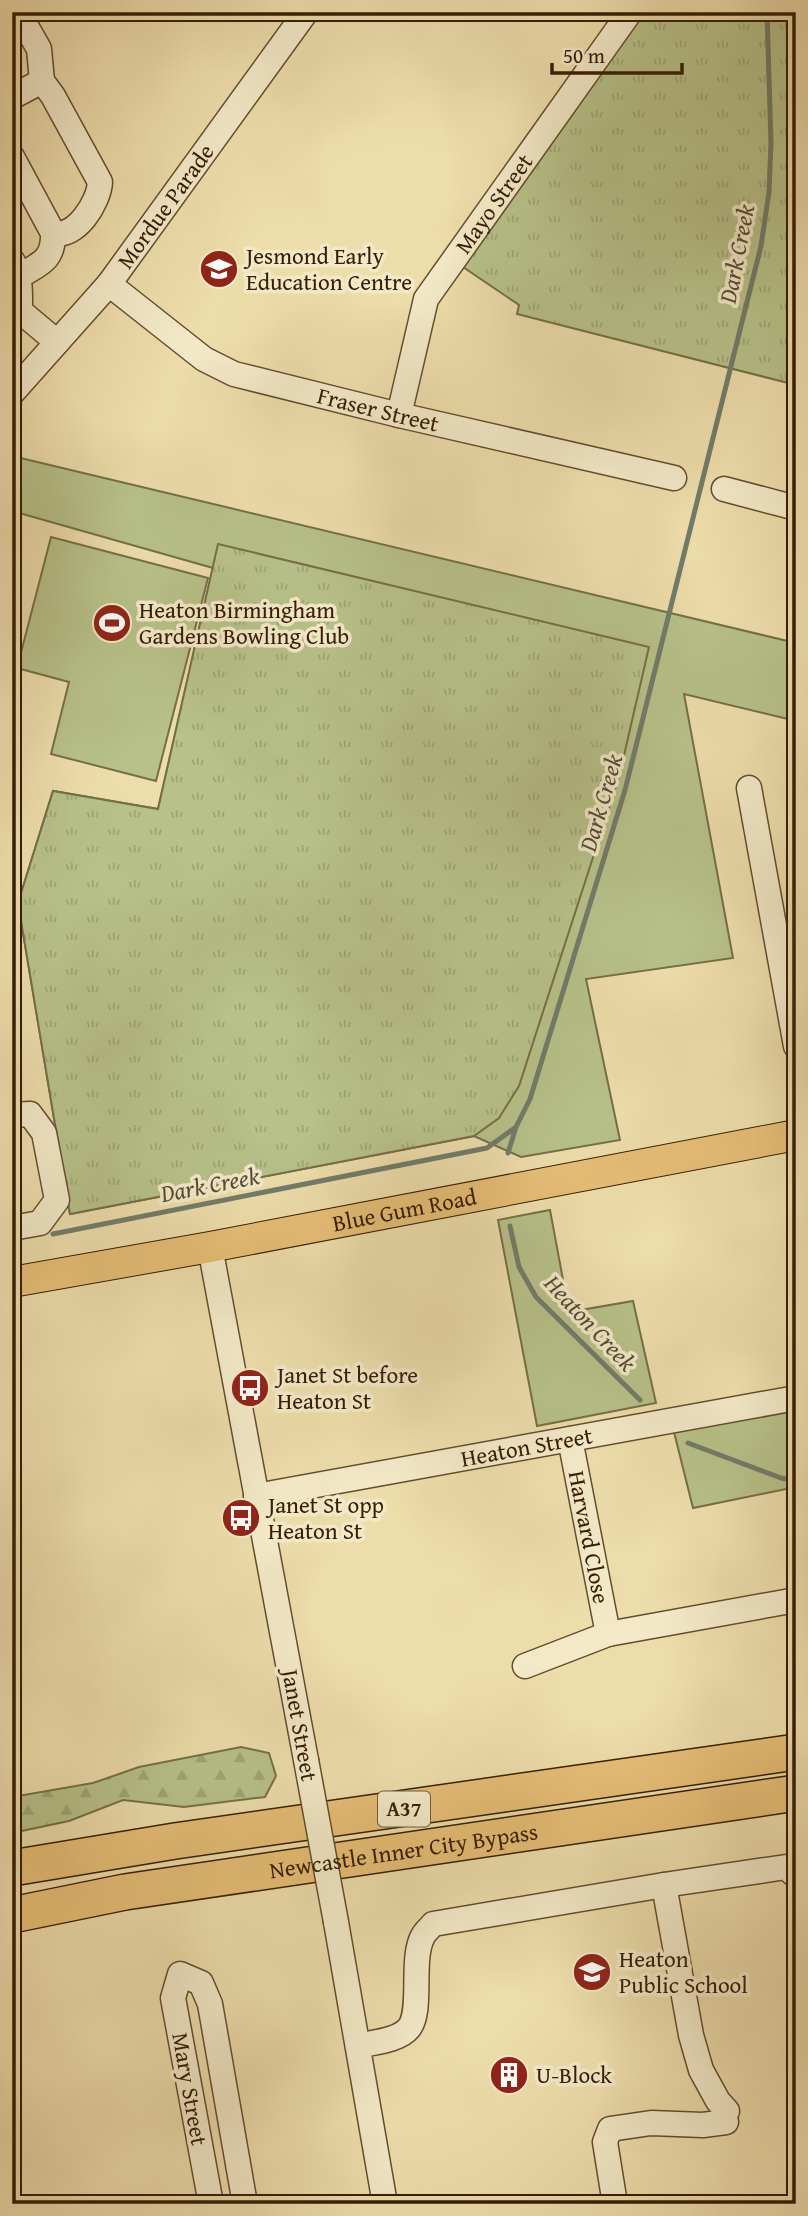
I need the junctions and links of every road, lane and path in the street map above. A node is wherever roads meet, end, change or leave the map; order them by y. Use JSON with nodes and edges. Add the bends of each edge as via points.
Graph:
{"nodes":[{"id":1,"x":18,"y":12,"type":"edge"},
{"id":2,"x":306,"y":12,"type":"edge"},
{"id":3,"x":629,"y":12,"type":"edge"},
{"id":4,"x":42,"y":81,"type":"junction"},
{"id":5,"x":12,"y":97,"type":"edge"},
{"id":6,"x":12,"y":157,"type":"edge"},
{"id":7,"x":53,"y":233,"type":"junction"},
{"id":8,"x":15,"y":269,"type":"edge"},
{"id":9,"x":109,"y":284,"type":"junction"},
{"id":10,"x":16,"y":312,"type":"edge"},
{"id":11,"x":57,"y":342,"type":"junction"},
{"id":12,"x":12,"y":393,"type":"edge"},
{"id":13,"x":399,"y":415,"type":"junction"},
{"id":14,"x":674,"y":478,"type":"dead end"},
{"id":15,"x":724,"y":489,"type":"dead end"},
{"id":16,"x":796,"y":508,"type":"edge"},
{"id":17,"x":749,"y":788,"type":"dead end"},
{"id":18,"x":796,"y":1046,"type":"edge"},
{"id":19,"x":12,"y":1115,"type":"edge"},
{"id":20,"x":796,"y":1135,"type":"edge"},
{"id":21,"x":12,"y":1228,"type":"edge"},
{"id":22,"x":210,"y":1247,"type":"junction"},
{"id":23,"x":12,"y":1282,"type":"edge"},
{"id":24,"x":796,"y":1398,"type":"edge"},
{"id":25,"x":570,"y":1439,"type":"junction"},
{"id":26,"x":256,"y":1496,"type":"junction"},
{"id":27,"x":796,"y":1600,"type":"edge"},
{"id":28,"x":608,"y":1634,"type":"junction"},
{"id":29,"x":525,"y":1666,"type":"dead end"},
{"id":30,"x":796,"y":1730,"type":"edge"},
{"id":31,"x":796,"y":1752,"type":"edge"},
{"id":32,"x":604,"y":1781,"type":"junction"},
{"id":33,"x":796,"y":1793,"type":"edge"},
{"id":34,"x":757,"y":1798,"type":"junction"},
{"id":35,"x":796,"y":1799,"type":"edge"},
{"id":36,"x":12,"y":1868,"type":"edge"},
{"id":37,"x":796,"y":1877,"type":"edge"},
{"id":38,"x":664,"y":1885,"type":"junction"},
{"id":39,"x":12,"y":1915,"type":"edge"},
{"id":40,"x":358,"y":2046,"type":"junction"},
{"id":41,"x":211,"y":2204,"type":"edge"},
{"id":42,"x":246,"y":2204,"type":"edge"},
{"id":43,"x":386,"y":2204,"type":"edge"},
{"id":44,"x":615,"y":2204,"type":"edge"}],
"edges":[{"from":1,"to":4,"type":"street","via":[[39,49]]},
{"from":2,"to":9,"type":"street","name":"Mordue Parade"},
{"from":3,"to":13,"type":"street","name":"Mayo Street","via":[[426,299]]},
{"from":4,"to":5,"type":"street"},
{"from":4,"to":7,"type":"street","via":[[100,182],[99,193],[73,231]]},
{"from":6,"to":7,"type":"street"},
{"from":7,"to":8,"type":"street","via":[[48,258]]},
{"from":8,"to":10,"type":"street","via":[[20,291]]},
{"from":9,"to":11,"type":"street","name":"Mordue Parade"},
{"from":9,"to":13,"type":"street","name":"Fraser Street","via":[[204,359],[234,374]]},
{"from":10,"to":11,"type":"street"},
{"from":11,"to":12,"type":"street","name":"Mordue Parade"},
{"from":13,"to":14,"type":"street","name":"Fraser Street"},
{"from":15,"to":16,"type":"street"},
{"from":17,"to":18,"type":"street"},
{"from":19,"to":21,"type":"street","via":[[30,1114],[44,1133],[57,1199],[40,1223]]},
{"from":20,"to":22,"type":"main road","name":"Blue Gum Road"},
{"from":22,"to":23,"type":"main road","name":"Blue Gum Road"},
{"from":22,"to":26,"type":"street","name":"Janet Street"},
{"from":24,"to":25,"type":"street","name":"Heaton Street"},
{"from":25,"to":26,"type":"street","name":"Heaton Street"},
{"from":25,"to":28,"type":"street","name":"Harvard Close"},
{"from":26,"to":40,"type":"street","name":"Janet Street","bridge":true},
{"from":27,"to":28,"type":"street","name":"Harvard Close"},
{"from":28,"to":29,"type":"street","name":"Harvard Close"},
{"from":30,"to":32,"type":"highway","via":[[694,1748]]},
{"from":31,"to":32,"type":"highway","name":"Newcastle Inner City Bypass","number":"A37"},
{"from":32,"to":36,"type":"highway","name":"Newcastle Inner City Bypass","number":"A37"},
{"from":33,"to":34,"type":"highway","name":"Newcastle Inner City Bypass","number":"A37"},
{"from":34,"to":35,"type":"highway"},
{"from":34,"to":39,"type":"highway","name":"Newcastle Inner City Bypass","number":"A37","via":[[125,1892]]},
{"from":37,"to":38,"type":"street","via":[[786,1867]]},
{"from":38,"to":40,"type":"street","via":[[433,1924],[422,1938],[409,2028],[389,2039]]},
{"from":38,"to":44,"type":"street","via":[[691,2035],[701,2070],[726,2117],[703,2125],[651,2123],[610,2129],[605,2142]]},
{"from":40,"to":43,"type":"street","name":"Janet Street"},
{"from":41,"to":42,"type":"street","name":"Mary Street","via":[[173,1998],[180,1974],[201,1983],[210,2004]]}]}
